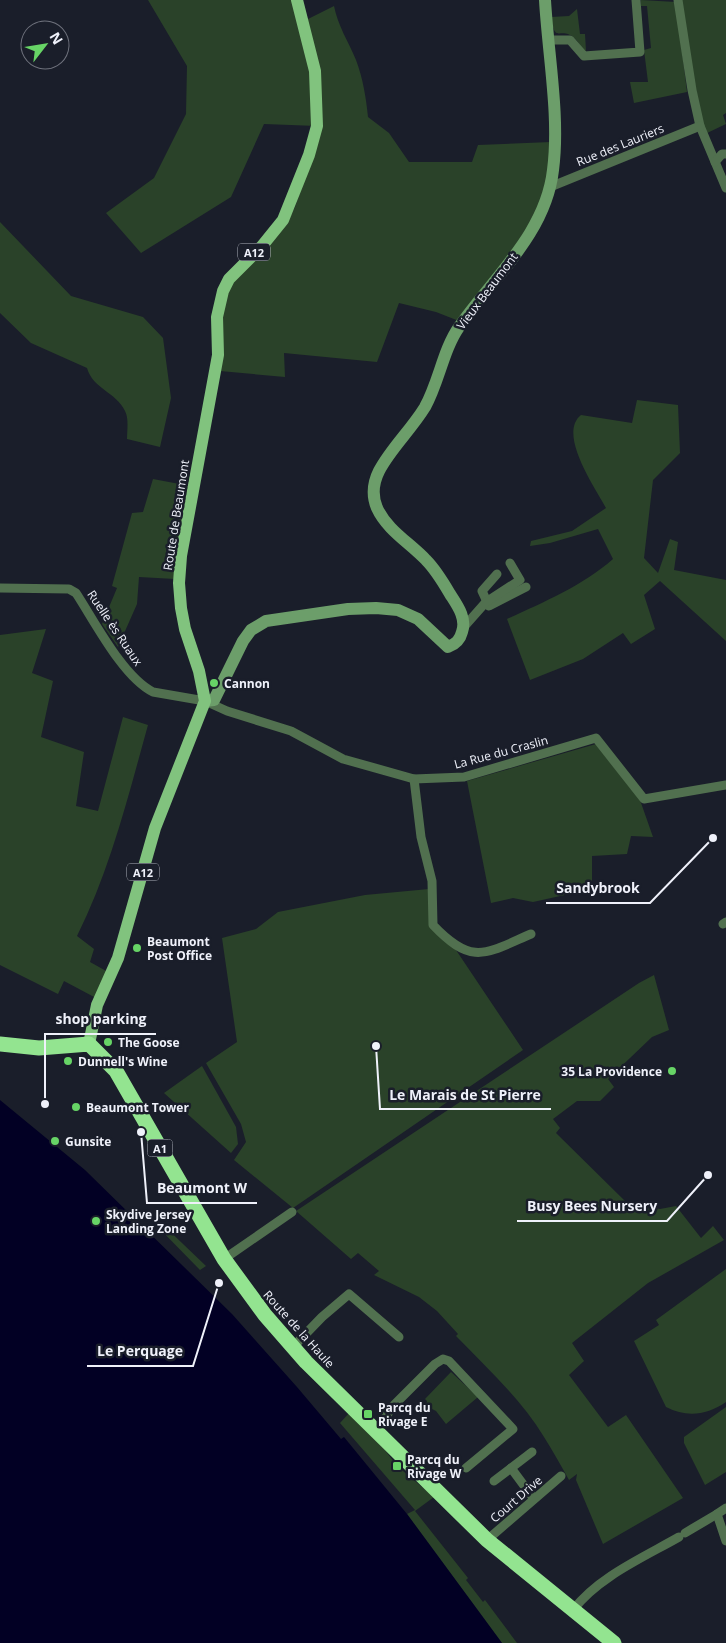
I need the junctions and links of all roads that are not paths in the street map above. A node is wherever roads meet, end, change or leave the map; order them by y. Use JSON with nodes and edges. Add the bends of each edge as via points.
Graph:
{"nodes":[{"id":1,"x":297,"y":0,"type":"edge"},
{"id":2,"x":545,"y":0,"type":"edge"},
{"id":3,"x":636,"y":0,"type":"edge"},
{"id":4,"x":678,"y":0,"type":"edge"},
{"id":5,"x":548,"y":40,"type":"junction"},
{"id":6,"x":700,"y":126,"type":"junction"},
{"id":7,"x":721,"y":160,"type":"edge"},
{"id":8,"x":550,"y":187,"type":"junction"},
{"id":9,"x":726,"y":188,"type":"edge"},
{"id":10,"x":510,"y":563,"type":"dead end"},
{"id":11,"x":497,"y":574,"type":"dead end"},
{"id":12,"x":526,"y":587,"type":"dead end"},
{"id":13,"x":0,"y":588,"type":"edge"},
{"id":14,"x":486,"y":602,"type":"junction"},
{"id":15,"x":463,"y":628,"type":"junction"},
{"id":16,"x":205,"y":701,"type":"junction"},
{"id":17,"x":414,"y":779,"type":"junction"},
{"id":18,"x":726,"y":785,"type":"edge"},
{"id":19,"x":531,"y":934,"type":"dead end"},
{"id":20,"x":0,"y":1044,"type":"edge"},
{"id":21,"x":88,"y":1044,"type":"junction"},
{"id":22,"x":292,"y":1212,"type":"dead end"},
{"id":23,"x":224,"y":1259,"type":"junction"},
{"id":24,"x":399,"y":1337,"type":"dead end"},
{"id":25,"x":293,"y":1347,"type":"junction"},
{"id":26,"x":377,"y":1431,"type":"junction"},
{"id":27,"x":532,"y":1452,"type":"dead end"},
{"id":28,"x":466,"y":1468,"type":"dead end"},
{"id":29,"x":511,"y":1468,"type":"junction"},
{"id":30,"x":561,"y":1476,"type":"dead end"},
{"id":31,"x":494,"y":1481,"type":"dead end"},
{"id":32,"x":534,"y":1499,"type":"junction"},
{"id":33,"x":726,"y":1508,"type":"edge"},
{"id":34,"x":717,"y":1514,"type":"junction"},
{"id":35,"x":487,"y":1540,"type":"junction"},
{"id":36,"x":726,"y":1541,"type":"edge"},
{"id":37,"x":573,"y":1610,"type":"junction"},
{"id":38,"x":614,"y":1643,"type":"edge"}],
"edges":[{"from":1,"to":16,"type":"main road","name":"Route de Beaumont","number":"A12","via":[[316,71],[317,126],[283,220],[229,279],[223,290],[217,317],[218,355],[182,556],[181,608]]},
{"from":2,"to":5,"type":"street","name":"Vieux Beaumont"},
{"from":3,"to":5,"type":"street","via":[[640,52],[584,56],[570,40]]},
{"from":4,"to":6,"type":"street"},
{"from":5,"to":8,"type":"street","name":"Vieux Beaumont","via":[[554,137],[554,170]]},
{"from":6,"to":7,"type":"street"},
{"from":6,"to":8,"type":"street","name":"Rue des Lauriers"},
{"from":7,"to":9,"type":"street"},
{"from":8,"to":15,"type":"street","name":"Vieux Beaumont","via":[[540,212],[517,251],[459,327],[425,405],[388,456],[374,485],[376,506],[383,518],[440,577],[463,617]]},
{"from":10,"to":14,"type":"street","via":[[520,580]]},
{"from":11,"to":14,"type":"street","via":[[482,591]]},
{"from":12,"to":14,"type":"street","via":[[489,606]]},
{"from":13,"to":16,"type":"street","name":"Ruelle ès Ruaux","via":[[69,590],[76,593],[135,680],[153,692]]},
{"from":14,"to":15,"type":"street"},
{"from":15,"to":16,"type":"street","via":[[458,642],[448,647],[418,619],[398,610],[348,609],[266,621],[251,630],[243,641],[214,700]]},
{"from":16,"to":17,"type":"street","name":"La Rue du Craslin","via":[[291,731],[343,759]]},
{"from":16,"to":21,"type":"main road","number":"A12","via":[[155,828],[118,958],[97,1005]]},
{"from":17,"to":18,"type":"street","name":"La Rue du Craslin","via":[[464,777],[596,738],[644,799]]},
{"from":17,"to":19,"type":"street","via":[[421,837],[432,881],[433,925],[448,940],[466,950],[485,954]]},
{"from":20,"to":21,"type":"highway","via":[[39,1048]]},
{"from":21,"to":23,"type":"highway","name":"Route de la Haule","number":"A1","via":[[116,1071]]},
{"from":22,"to":23,"type":"street"},
{"from":23,"to":25,"type":"highway","name":"Route de la Haule","number":"A1","via":[[256,1304]]},
{"from":24,"to":25,"type":"street","via":[[349,1294]]},
{"from":25,"to":26,"type":"highway","name":"Route de la Haule","number":"A1"},
{"from":26,"to":28,"type":"street","via":[[392,1407],[437,1362],[449,1361],[513,1429]]},
{"from":26,"to":35,"type":"highway","name":"Route de la Haule","number":"A1"},
{"from":27,"to":29,"type":"street"},
{"from":29,"to":31,"type":"street"},
{"from":29,"to":32,"type":"street"},
{"from":30,"to":32,"type":"street","name":"Court Drive"},
{"from":32,"to":35,"type":"street","name":"Court Drive"},
{"from":33,"to":34,"type":"street"},
{"from":34,"to":36,"type":"street"},
{"from":34,"to":37,"type":"street","via":[[606,1580]]},
{"from":35,"to":37,"type":"highway","name":"Route de la Haule","number":"A1"},
{"from":37,"to":38,"type":"highway","name":"Route de la Haule","number":"A1"}]}
